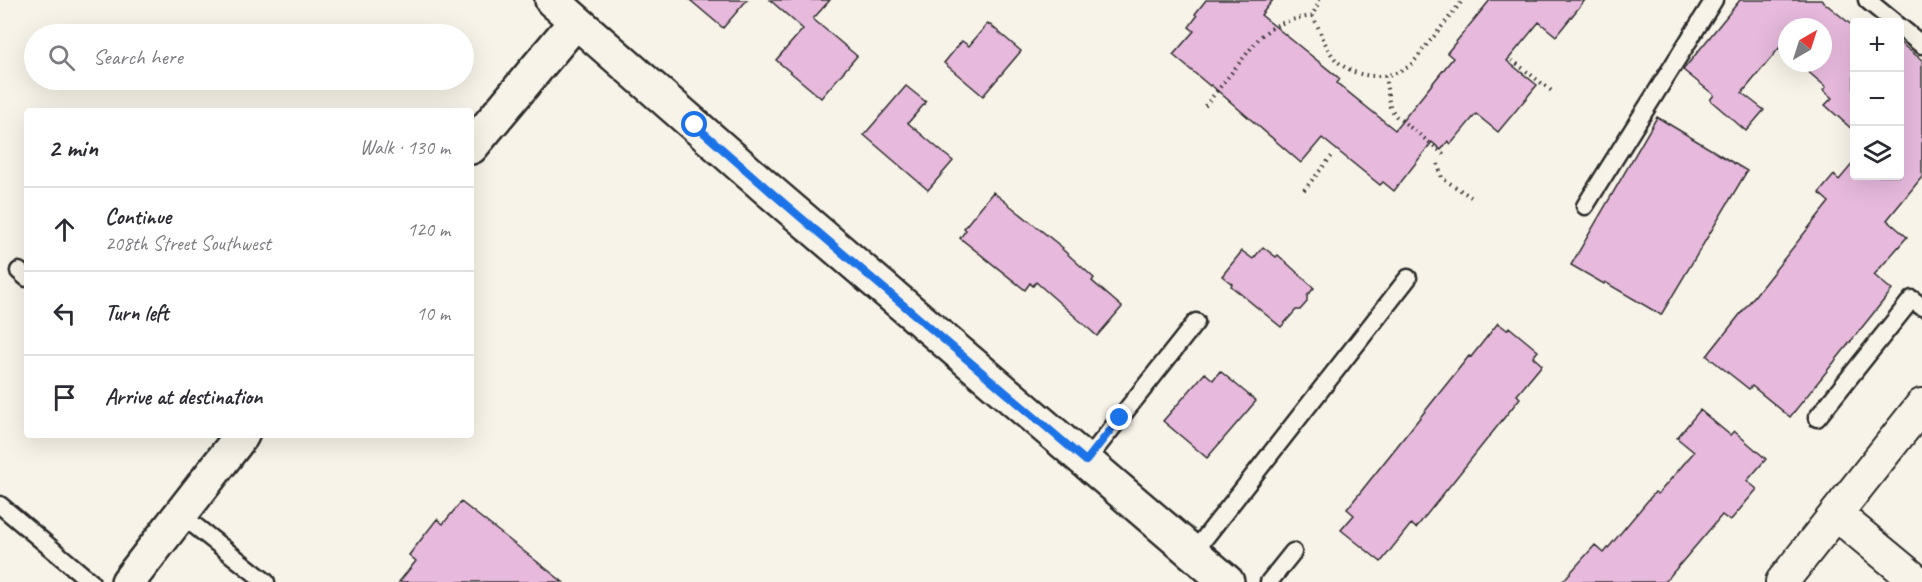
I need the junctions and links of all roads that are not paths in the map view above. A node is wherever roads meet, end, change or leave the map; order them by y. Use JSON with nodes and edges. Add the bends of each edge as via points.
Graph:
{"nodes":[{"id":1,"x":1714,"y":0,"type":"edge"},
{"id":2,"x":1867,"y":0,"type":"edge"},
{"id":3,"x":564,"y":10,"type":"edge"},
{"id":4,"x":1889,"y":18,"type":"edge"},
{"id":5,"x":1904,"y":31,"type":"edge"},
{"id":6,"x":1922,"y":45,"type":"edge"},
{"id":7,"x":474,"y":143,"type":"edge"},
{"id":8,"x":1585,"y":206,"type":"dead end"},
{"id":9,"x":1408,"y":278,"type":"dead end"},
{"id":10,"x":1922,"y":307,"type":"edge"},
{"id":11,"x":1196,"y":322,"type":"dead end"},
{"id":12,"x":1922,"y":405,"type":"edge"},
{"id":13,"x":1817,"y":418,"type":"dead end"},
{"id":14,"x":230,"y":439,"type":"edge"},
{"id":15,"x":1086,"y":461,"type":"junction"},
{"id":16,"x":0,"y":505,"type":"edge"},
{"id":17,"x":180,"y":514,"type":"junction"},
{"id":18,"x":1836,"y":514,"type":"junction"},
{"id":19,"x":1293,"y":552,"type":"dead end"},
{"id":20,"x":1193,"y":553,"type":"junction"},
{"id":21,"x":91,"y":582,"type":"edge"},
{"id":22,"x":128,"y":582,"type":"edge"},
{"id":23,"x":266,"y":582,"type":"edge"},
{"id":24,"x":1227,"y":582,"type":"edge"},
{"id":25,"x":1269,"y":582,"type":"edge"},
{"id":26,"x":1782,"y":582,"type":"edge"},
{"id":27,"x":1918,"y":582,"type":"edge"}],
"edges":[{"from":1,"to":8,"type":"lane"},
{"from":2,"to":4,"type":"lane"},
{"from":3,"to":7,"type":"street"},
{"from":3,"to":15,"type":"street"},
{"from":5,"to":6,"type":"lane"},
{"from":9,"to":20,"type":"lane"},
{"from":10,"to":13,"type":"lane","via":[[1912,299]]},
{"from":11,"to":15,"type":"lane"},
{"from":12,"to":18,"type":"street"},
{"from":14,"to":17,"type":"street"},
{"from":15,"to":20,"type":"street"},
{"from":16,"to":21,"type":"lane"},
{"from":17,"to":22,"type":"street"},
{"from":17,"to":23,"type":"lane"},
{"from":18,"to":26,"type":"street"},
{"from":18,"to":27,"type":"street"},
{"from":19,"to":25,"type":"lane"},
{"from":20,"to":24,"type":"street"}]}
